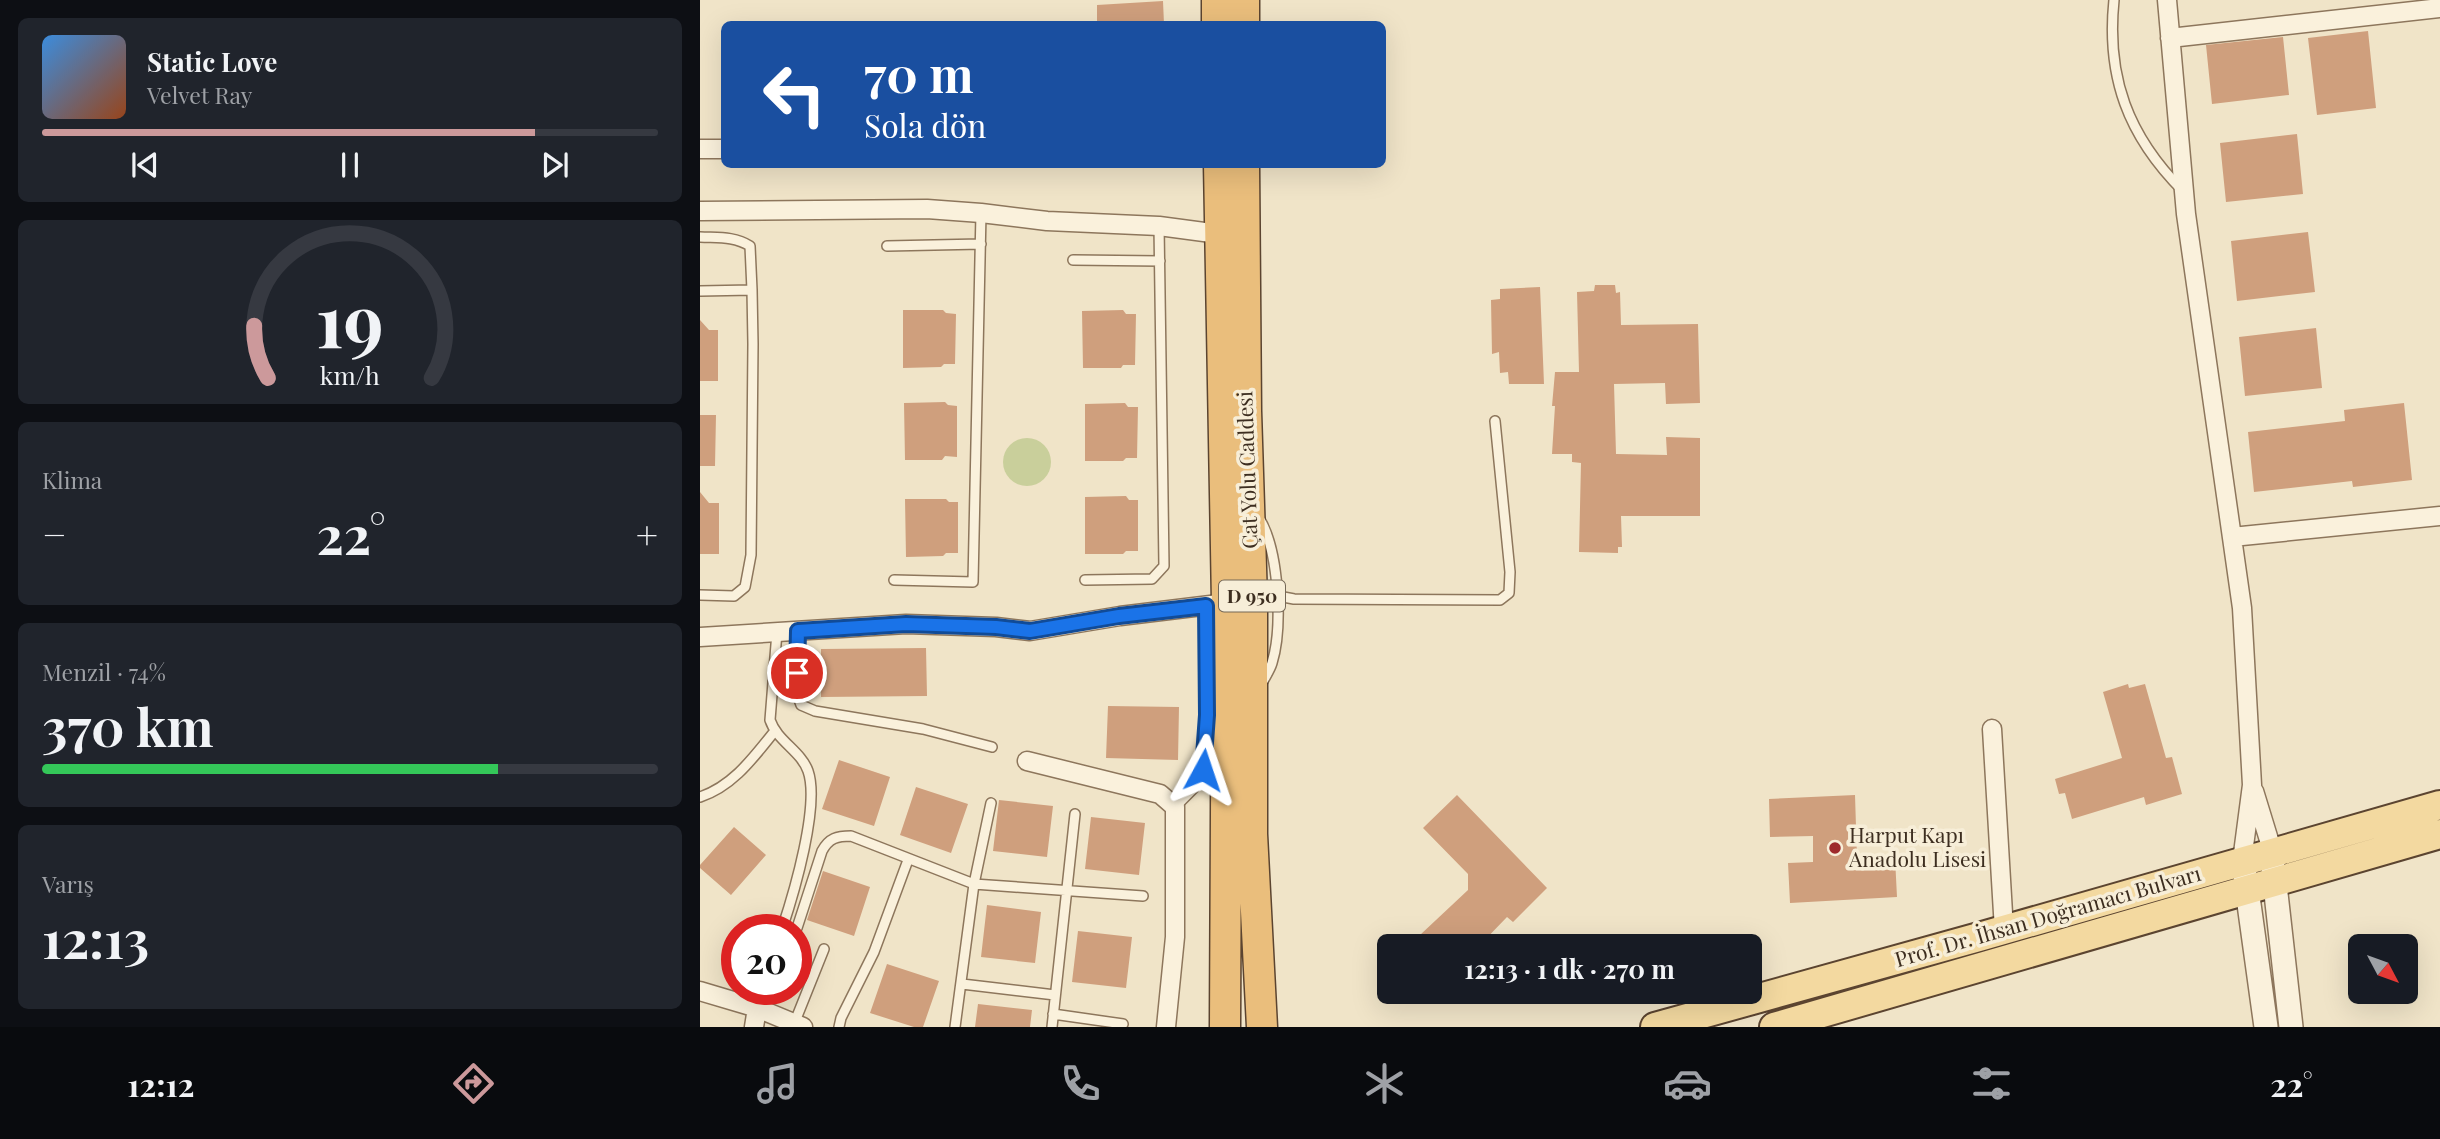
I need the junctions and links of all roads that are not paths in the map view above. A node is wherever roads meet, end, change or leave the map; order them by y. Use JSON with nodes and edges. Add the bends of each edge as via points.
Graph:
{"nodes":[{"id":1,"x":1217,"y":0,"type":"edge"},
{"id":2,"x":1244,"y":0,"type":"edge"},
{"id":3,"x":2114,"y":0,"type":"edge"},
{"id":4,"x":2166,"y":0,"type":"edge"},
{"id":5,"x":2440,"y":8,"type":"edge"},
{"id":6,"x":1217,"y":21,"type":"edge"},
{"id":7,"x":1244,"y":21,"type":"edge"},
{"id":8,"x":2170,"y":38,"type":"junction"},
{"id":9,"x":700,"y":149,"type":"edge"},
{"id":10,"x":721,"y":149,"type":"edge"},
{"id":11,"x":1219,"y":168,"type":"edge"},
{"id":12,"x":1244,"y":168,"type":"edge"},
{"id":13,"x":2184,"y":192,"type":"junction"},
{"id":14,"x":700,"y":211,"type":"edge"},
{"id":15,"x":981,"y":212,"type":"junction"},
{"id":16,"x":1159,"y":226,"type":"junction"},
{"id":17,"x":1219,"y":233,"type":"junction"},
{"id":18,"x":700,"y":237,"type":"edge"},
{"id":19,"x":981,"y":244,"type":"junction"},
{"id":20,"x":887,"y":246,"type":"dead end"},
{"id":21,"x":1073,"y":260,"type":"dead end"},
{"id":22,"x":1160,"y":261,"type":"junction"},
{"id":23,"x":752,"y":290,"type":"junction"},
{"id":24,"x":700,"y":291,"type":"edge"},
{"id":25,"x":1495,"y":421,"type":"dead end"},
{"id":26,"x":1249,"y":501,"type":"junction"},
{"id":27,"x":2440,"y":516,"type":"edge"},
{"id":28,"x":2232,"y":537,"type":"junction"},
{"id":29,"x":894,"y":580,"type":"dead end"},
{"id":30,"x":1085,"y":580,"type":"dead end"},
{"id":31,"x":700,"y":595,"type":"edge"},
{"id":32,"x":1278,"y":596,"type":"junction"},
{"id":33,"x":1217,"y":604,"type":"junction"},
{"id":34,"x":798,"y":631,"type":"junction"},
{"id":35,"x":776,"y":632,"type":"junction"},
{"id":36,"x":700,"y":637,"type":"edge"},
{"id":37,"x":1252,"y":699,"type":"junction"},
{"id":38,"x":1992,"y":729,"type":"dead end"},
{"id":39,"x":774,"y":732,"type":"junction"},
{"id":40,"x":992,"y":747,"type":"dead end"},
{"id":41,"x":1027,"y":761,"type":"dead end"},
{"id":42,"x":2252,"y":785,"type":"junction"},
{"id":43,"x":700,"y":797,"type":"edge"},
{"id":44,"x":991,"y":803,"type":"dead end"},
{"id":45,"x":2440,"y":805,"type":"edge"},
{"id":46,"x":1175,"y":807,"type":"junction"},
{"id":47,"x":1075,"y":814,"type":"dead end"},
{"id":48,"x":2440,"y":834,"type":"edge"},
{"id":49,"x":2273,"y":853,"type":"junction"},
{"id":50,"x":908,"y":860,"type":"junction"},
{"id":51,"x":2242,"y":861,"type":"junction"},
{"id":52,"x":974,"y":884,"type":"junction"},
{"id":53,"x":2260,"y":885,"type":"junction"},
{"id":54,"x":1067,"y":890,"type":"junction"},
{"id":55,"x":1143,"y":896,"type":"dead end"},
{"id":56,"x":787,"y":914,"type":"edge"},
{"id":57,"x":802,"y":914,"type":"edge"},
{"id":58,"x":2004,"y":930,"type":"junction"},
{"id":59,"x":824,"y":949,"type":"dead end"},
{"id":60,"x":962,"y":984,"type":"junction"},
{"id":61,"x":700,"y":991,"type":"edge"},
{"id":62,"x":1055,"y":995,"type":"junction"},
{"id":63,"x":758,"y":1005,"type":"edge"},
{"id":64,"x":757,"y":1009,"type":"junction"},
{"id":65,"x":1053,"y":1014,"type":"junction"},
{"id":66,"x":1123,"y":1024,"type":"dead end"},
{"id":67,"x":799,"y":1025,"type":"edge"},
{"id":68,"x":754,"y":1027,"type":"edge"},
{"id":69,"x":839,"y":1027,"type":"edge"},
{"id":70,"x":955,"y":1027,"type":"edge"},
{"id":71,"x":1052,"y":1027,"type":"edge"},
{"id":72,"x":1166,"y":1027,"type":"edge"},
{"id":73,"x":1225,"y":1027,"type":"edge"},
{"id":74,"x":1262,"y":1027,"type":"edge"},
{"id":75,"x":1656,"y":1027,"type":"edge"},
{"id":76,"x":1774,"y":1027,"type":"edge"},
{"id":77,"x":2266,"y":1027,"type":"edge"},
{"id":78,"x":2291,"y":1027,"type":"edge"}],
"edges":[{"from":1,"to":6,"type":"highway"},
{"from":2,"to":7,"type":"highway"},
{"from":3,"to":13,"type":"lane","via":[[2113,54],[2125,106],[2153,158]]},
{"from":4,"to":8,"type":"street"},
{"from":5,"to":8,"type":"street"},
{"from":8,"to":13,"type":"street"},
{"from":9,"to":10,"type":"street"},
{"from":11,"to":17,"type":"highway","name":"Çat Yolu Caddesi","number":"D 950"},
{"from":12,"to":26,"type":"highway","name":"Çat Yolu Caddesi","number":"D 950"},
{"from":13,"to":28,"type":"street"},
{"from":14,"to":15,"type":"street"},
{"from":15,"to":16,"type":"street","via":[[1047,221]]},
{"from":15,"to":19,"type":"lane"},
{"from":16,"to":17,"type":"street"},
{"from":16,"to":22,"type":"lane"},
{"from":17,"to":33,"type":"highway","name":"Çat Yolu Caddesi","number":"D 950"},
{"from":18,"to":23,"type":"lane","via":[[740,239],[750,246]]},
{"from":19,"to":20,"type":"lane"},
{"from":19,"to":29,"type":"lane","via":[[973,582]]},
{"from":21,"to":22,"type":"lane"},
{"from":22,"to":30,"type":"lane","via":[[1164,566],[1152,579]]},
{"from":23,"to":24,"type":"lane"},
{"from":23,"to":31,"type":"lane","via":[[751,555],[745,587],[734,596]]},
{"from":25,"to":32,"type":"lane","via":[[1509,593],[1500,600]]},
{"from":26,"to":32,"type":"lane","via":[[1267,530]]},
{"from":26,"to":37,"type":"highway","name":"Çat Yolu Caddesi","number":"D 950"},
{"from":27,"to":28,"type":"street"},
{"from":28,"to":42,"type":"street","via":[[2242,608]]},
{"from":32,"to":37,"type":"lane","via":[[1272,665]]},
{"from":33,"to":34,"type":"street","via":[[1030,631],[906,624]]},
{"from":33,"to":46,"type":"lane","via":[[1203,770],[1194,788]]},
{"from":33,"to":73,"type":"highway","name":"Çat Yolu Caddesi","number":"D 950"},
{"from":34,"to":35,"type":"street"},
{"from":34,"to":40,"type":"lane","via":[[797,694],[801,705]]},
{"from":35,"to":36,"type":"street"},
{"from":35,"to":39,"type":"lane","via":[[770,720]]},
{"from":37,"to":74,"type":"highway","name":"Çat Yolu Caddesi","number":"D 950","via":[[1252,834]]},
{"from":38,"to":58,"type":"street"},
{"from":39,"to":43,"type":"lane","via":[[747,766],[716,792]]},
{"from":39,"to":56,"type":"lane","via":[[807,768],[813,795]]},
{"from":41,"to":46,"type":"street","via":[[1160,794]]},
{"from":42,"to":49,"type":"street"},
{"from":42,"to":51,"type":"street"},
{"from":44,"to":52,"type":"lane"},
{"from":45,"to":49,"type":"main road","name":"Prof. Dr. İhsan Doğramacı Bulvarı"},
{"from":46,"to":72,"type":"street","via":[[1175,937]]},
{"from":47,"to":54,"type":"lane"},
{"from":48,"to":53,"type":"main road","name":"Prof. Dr. İhsan Doğramacı Bulvarı"},
{"from":49,"to":51,"type":"main road","name":"Prof. Dr. İhsan Doğramacı Bulvarı"},
{"from":49,"to":53,"type":"street"},
{"from":50,"to":52,"type":"lane"},
{"from":50,"to":57,"type":"lane","via":[[851,836],[838,836],[827,842]]},
{"from":50,"to":69,"type":"lane","via":[[874,952]]},
{"from":51,"to":53,"type":"street"},
{"from":51,"to":58,"type":"main road","name":"Prof. Dr. İhsan Doğramacı Bulvarı"},
{"from":52,"to":54,"type":"lane"},
{"from":52,"to":60,"type":"lane"},
{"from":53,"to":76,"type":"main road","name":"Prof. Dr. İhsan Doğramacı Bulvarı"},
{"from":53,"to":77,"type":"street"},
{"from":53,"to":78,"type":"street"},
{"from":54,"to":55,"type":"lane"},
{"from":54,"to":62,"type":"lane"},
{"from":58,"to":75,"type":"main road","name":"Prof. Dr. İhsan Doğramacı Bulvarı"},
{"from":59,"to":67,"type":"lane"},
{"from":60,"to":62,"type":"lane"},
{"from":60,"to":70,"type":"lane"},
{"from":61,"to":64,"type":"street"},
{"from":62,"to":65,"type":"lane"},
{"from":63,"to":64,"type":"lane"},
{"from":64,"to":67,"type":"street"},
{"from":64,"to":68,"type":"street"},
{"from":65,"to":66,"type":"lane"},
{"from":65,"to":71,"type":"lane"}]}
